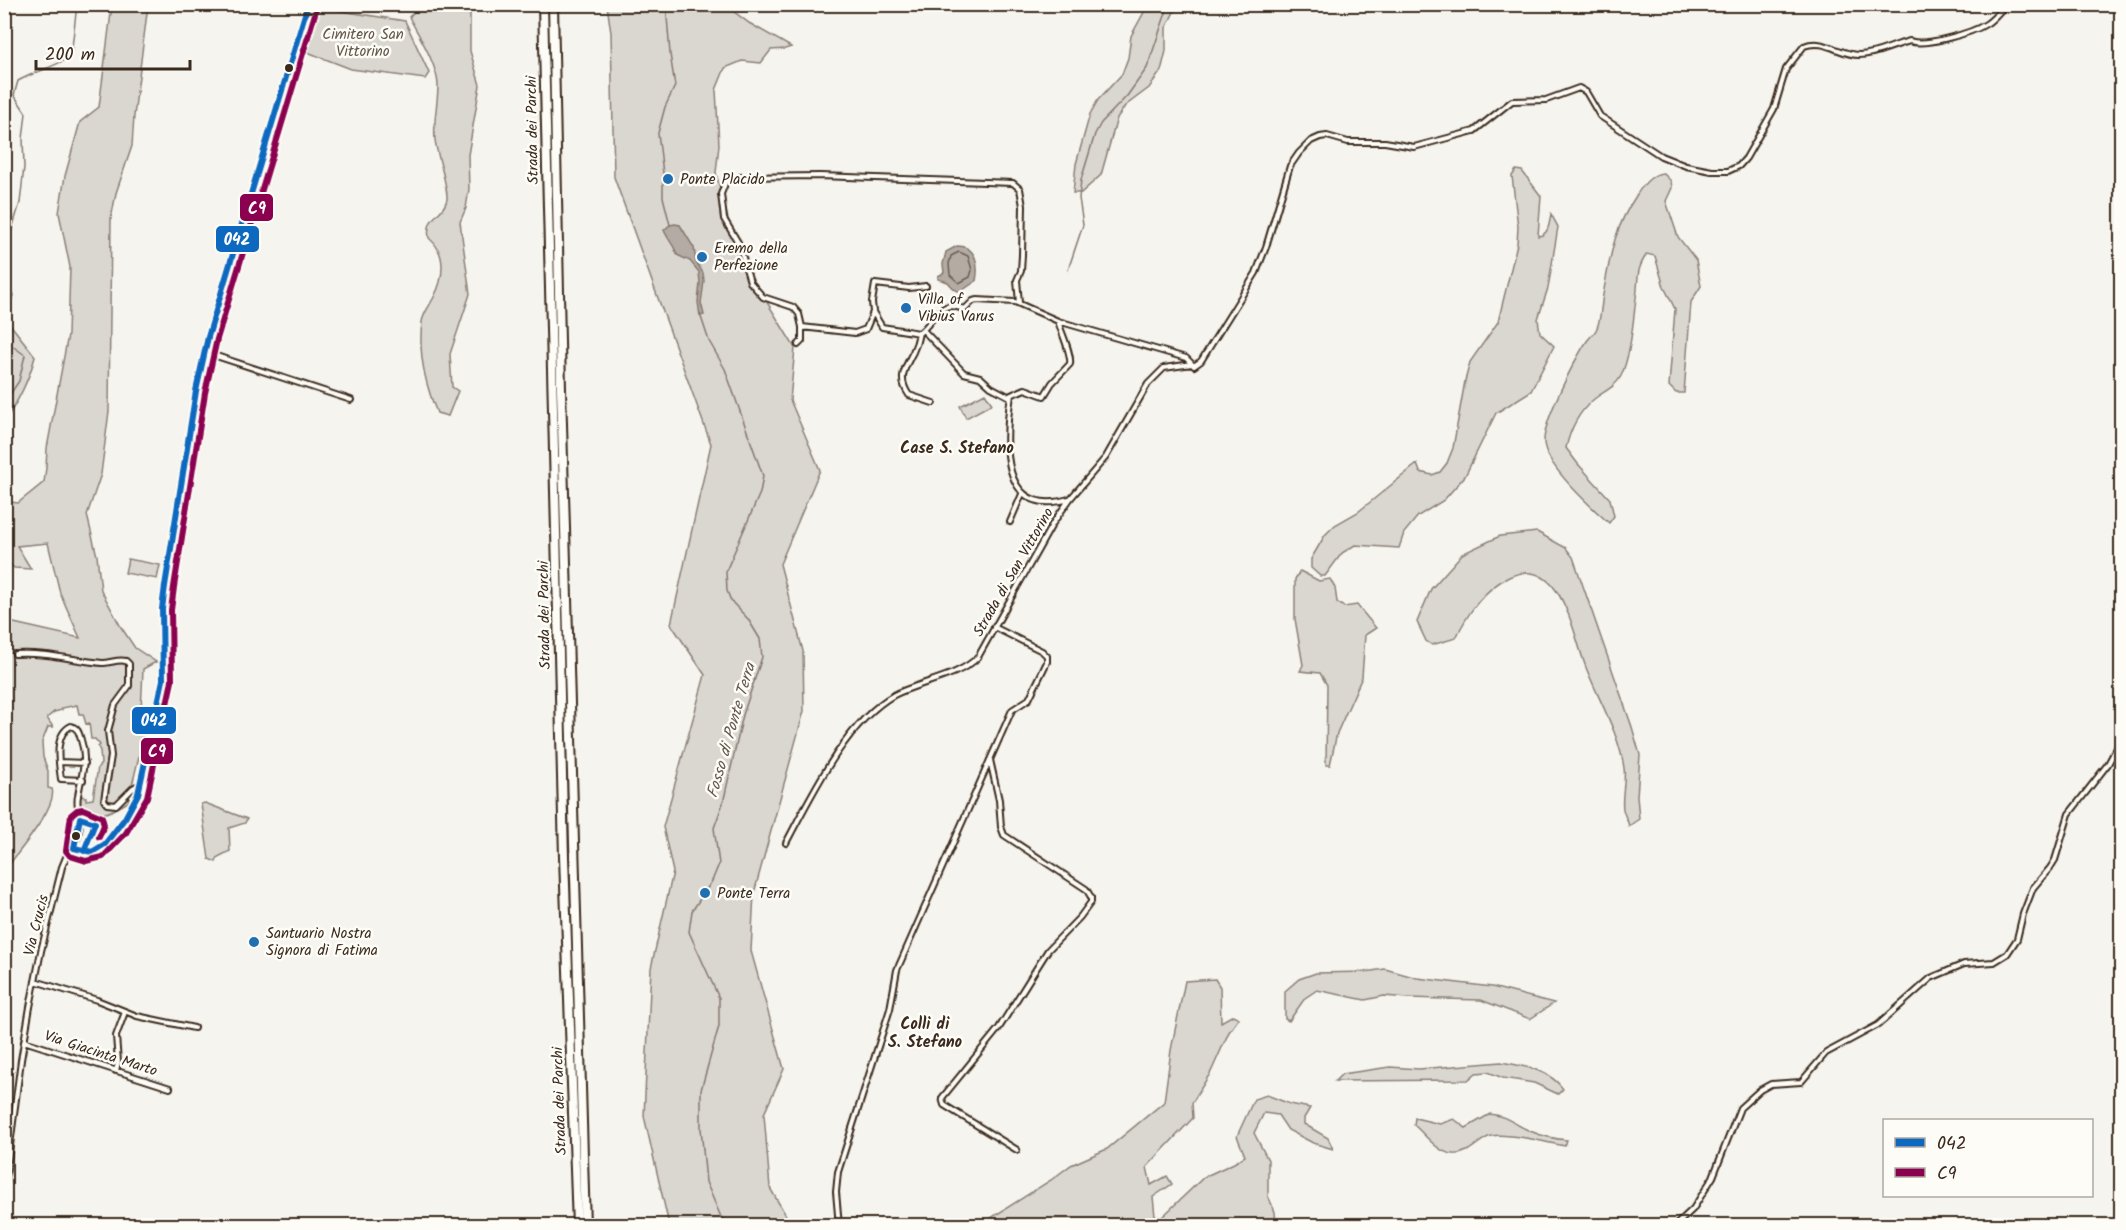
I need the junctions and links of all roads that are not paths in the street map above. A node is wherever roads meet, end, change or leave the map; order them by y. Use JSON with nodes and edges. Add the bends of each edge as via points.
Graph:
{"nodes":[{"id":1,"x":308,"y":4,"type":"edge"},
{"id":2,"x":543,"y":4,"type":"edge"},
{"id":3,"x":553,"y":4,"type":"edge"},
{"id":4,"x":2006,"y":4,"type":"edge"},
{"id":5,"x":926,"y":286,"type":"dead end"},
{"id":6,"x":1019,"y":303,"type":"junction"},
{"id":7,"x":873,"y":312,"type":"junction"},
{"id":8,"x":1058,"y":321,"type":"junction"},
{"id":9,"x":802,"y":327,"type":"junction"},
{"id":10,"x":921,"y":332,"type":"junction"},
{"id":11,"x":798,"y":345,"type":"dead end"},
{"id":12,"x":204,"y":352,"type":"junction"},
{"id":13,"x":1192,"y":364,"type":"junction"},
{"id":14,"x":1010,"y":397,"type":"junction"},
{"id":15,"x":351,"y":400,"type":"dead end"},
{"id":16,"x":933,"y":403,"type":"dead end"},
{"id":17,"x":1023,"y":494,"type":"junction"},
{"id":18,"x":1070,"y":499,"type":"junction"},
{"id":19,"x":1010,"y":522,"type":"dead end"},
{"id":20,"x":994,"y":627,"type":"junction"},
{"id":21,"x":15,"y":654,"type":"dead end"},
{"id":22,"x":2121,"y":738,"type":"edge"},
{"id":23,"x":990,"y":759,"type":"junction"},
{"id":24,"x":59,"y":762,"type":"junction"},
{"id":25,"x":85,"y":764,"type":"junction"},
{"id":26,"x":82,"y":780,"type":"junction"},
{"id":27,"x":141,"y":784,"type":"junction"},
{"id":28,"x":80,"y":818,"type":"junction"},
{"id":29,"x":786,"y":843,"type":"dead end"},
{"id":30,"x":74,"y":848,"type":"junction"},
{"id":31,"x":84,"y":851,"type":"junction"},
{"id":32,"x":35,"y":981,"type":"junction"},
{"id":33,"x":125,"y":1012,"type":"junction"},
{"id":34,"x":194,"y":1028,"type":"dead end"},
{"id":35,"x":24,"y":1041,"type":"junction"},
{"id":36,"x":116,"y":1071,"type":"junction"},
{"id":37,"x":170,"y":1088,"type":"dead end"},
{"id":38,"x":1017,"y":1150,"type":"dead end"},
{"id":39,"x":4,"y":1192,"type":"edge"},
{"id":40,"x":577,"y":1226,"type":"edge"},
{"id":41,"x":585,"y":1226,"type":"edge"},
{"id":42,"x":839,"y":1226,"type":"edge"},
{"id":43,"x":1674,"y":1226,"type":"edge"}],
"edges":[{"from":1,"to":12,"type":"street"},
{"from":2,"to":40,"type":"highway","name":"Strada dei Parchi"},
{"from":3,"to":41,"type":"highway","name":"Strada dei Parchi"},
{"from":4,"to":13,"type":"street","via":[[1983,26],[1936,41],[1910,41],[1861,55],[1822,44],[1804,46],[1786,69],[1774,109],[1746,158],[1728,171],[1681,165],[1647,148],[1600,116],[1580,88],[1544,100],[1512,101],[1474,131],[1414,147],[1318,137],[1304,147],[1290,166],[1253,279],[1202,360]]},
{"from":5,"to":7,"type":"street","via":[[875,284]]},
{"from":6,"to":8,"type":"street"},
{"from":6,"to":9,"type":"street","via":[[1023,208],[1015,184],[812,176],[727,180],[721,192],[723,217],[740,246],[749,280],[763,297],[795,308]]},
{"from":6,"to":10,"type":"street","via":[[977,300],[965,309],[946,307]]},
{"from":7,"to":9,"type":"street","via":[[866,329],[855,333]]},
{"from":7,"to":10,"type":"street","via":[[882,327]]},
{"from":8,"to":13,"type":"street","via":[[1186,358]]},
{"from":8,"to":14,"type":"street","via":[[1071,354],[1070,364],[1044,396],[1025,389]]},
{"from":9,"to":11,"type":"street","via":[[803,338]]},
{"from":10,"to":14,"type":"street","via":[[964,373],[980,377]]},
{"from":10,"to":16,"type":"street","via":[[905,364],[903,383],[909,395]]},
{"from":12,"to":15,"type":"street"},
{"from":12,"to":27,"type":"street","via":[[162,609],[163,680]]},
{"from":13,"to":18,"type":"street","name":"Strada di San Vittorino","via":[[1167,367],[1152,378],[1109,453]]},
{"from":14,"to":17,"type":"street","via":[[1006,433],[1012,472]]},
{"from":17,"to":18,"type":"street","via":[[1044,502]]},
{"from":17,"to":19,"type":"street"},
{"from":18,"to":20,"type":"street","name":"Strada di San Vittorino"},
{"from":20,"to":23,"type":"street","via":[[1042,651],[1047,660],[1029,699],[1012,709]]},
{"from":20,"to":29,"type":"street","name":"Strada di San Vittorino","via":[[972,663],[895,695],[863,721],[825,772]]},
{"from":21,"to":27,"type":"street","via":[[38,653],[104,663],[121,659],[129,664],[129,686],[115,705],[108,731],[111,756],[104,800],[116,805]]},
{"from":22,"to":43,"type":"street","via":[[2108,764],[2069,814],[2055,860],[2033,888],[2017,939],[2007,954],[1994,962],[1967,963],[1934,976],[1878,1025],[1828,1052],[1801,1082],[1771,1084],[1760,1090],[1738,1111],[1713,1177],[1693,1209]]},
{"from":23,"to":38,"type":"street","via":[[1004,835],[1088,891],[1092,898],[1048,950],[999,1028],[941,1100]]},
{"from":23,"to":42,"type":"street","via":[[896,975],[890,1009],[838,1172]]},
{"from":24,"to":25,"type":"street"},
{"from":24,"to":25,"type":"street","via":[[61,737],[72,726],[79,732]]},
{"from":24,"to":26,"type":"street","via":[[61,779]]},
{"from":25,"to":26,"type":"street"},
{"from":26,"to":28,"type":"street","via":[[77,806]]},
{"from":27,"to":31,"type":"street","via":[[124,821],[99,850]]},
{"from":28,"to":30,"type":"street","name":"Via Crucis"},
{"from":28,"to":31,"type":"street","via":[[95,823]]},
{"from":30,"to":31,"type":"street"},
{"from":30,"to":32,"type":"street","name":"Via Crucis","via":[[69,850],[62,867]]},
{"from":32,"to":33,"type":"street"},
{"from":32,"to":35,"type":"street","name":"Via Crucis"},
{"from":33,"to":34,"type":"street"},
{"from":33,"to":36,"type":"street","via":[[116,1036]]},
{"from":35,"to":36,"type":"street","name":"Via Giacinta Marto"},
{"from":35,"to":39,"type":"street","name":"Via Crucis"},
{"from":36,"to":37,"type":"street","name":"Via Giacinta Marto"}]}
